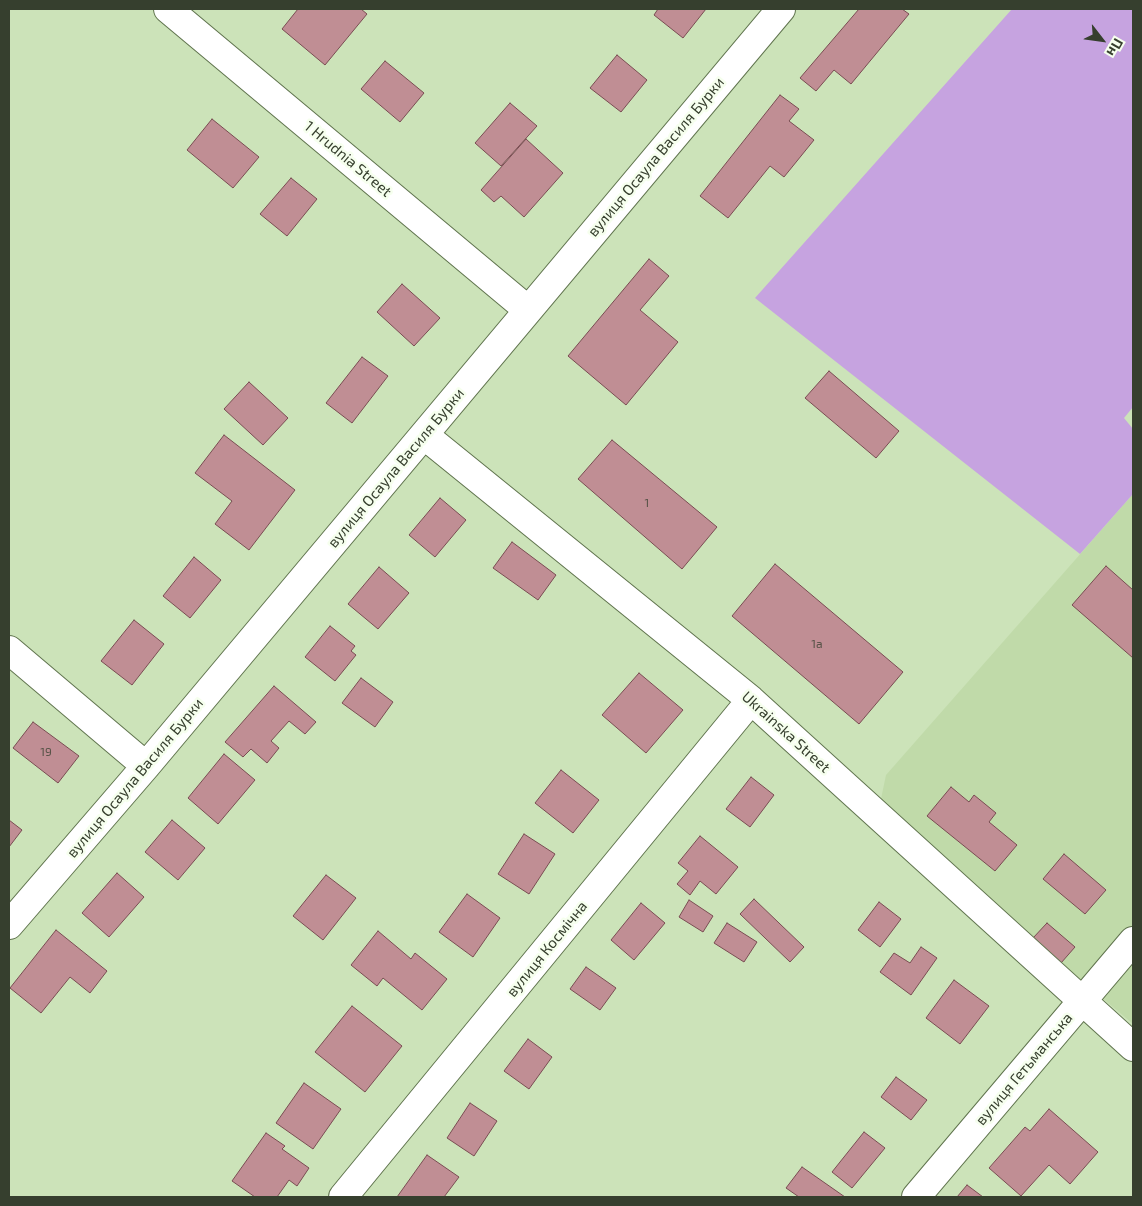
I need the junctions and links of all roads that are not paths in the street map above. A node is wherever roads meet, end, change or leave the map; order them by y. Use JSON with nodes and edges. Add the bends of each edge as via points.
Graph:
{"nodes":[{"id":1,"x":168,"y":9,"type":"edge"},
{"id":2,"x":781,"y":9,"type":"edge"},
{"id":3,"x":528,"y":310,"type":"junction"},
{"id":4,"x":424,"y":435,"type":"junction"},
{"id":5,"x":9,"y":650,"type":"edge"},
{"id":6,"x":751,"y":700,"type":"junction"},
{"id":7,"x":146,"y":766,"type":"junction"},
{"id":8,"x":9,"y":925,"type":"edge"},
{"id":9,"x":1133,"y":941,"type":"edge"},
{"id":10,"x":1081,"y":1001,"type":"junction"},
{"id":11,"x":1133,"y":1047,"type":"edge"},
{"id":12,"x":343,"y":1197,"type":"edge"},
{"id":13,"x":916,"y":1197,"type":"edge"}],
"edges":[{"from":1,"to":3,"type":"street","name":"1 Hrudnia Street"},
{"from":2,"to":3,"type":"street","name":"вулиця Осаула Василя Бурки"},
{"from":3,"to":4,"type":"street","name":"вулиця Осаула Василя Бурки"},
{"from":4,"to":6,"type":"street","name":"Ukrainska Street"},
{"from":4,"to":7,"type":"street","name":"вулиця Осаула Василя Бурки"},
{"from":5,"to":7,"type":"street"},
{"from":6,"to":10,"type":"street","name":"Ukrainska Street"},
{"from":6,"to":12,"type":"street","name":"вулиця Космічна"},
{"from":7,"to":8,"type":"street","name":"вулиця Осаула Василя Бурки"},
{"from":9,"to":10,"type":"street","name":"вулиця Гетьманська"},
{"from":10,"to":11,"type":"street","name":"Ukrainska Street"},
{"from":10,"to":13,"type":"street","name":"вулиця Гетьманська"}]}
